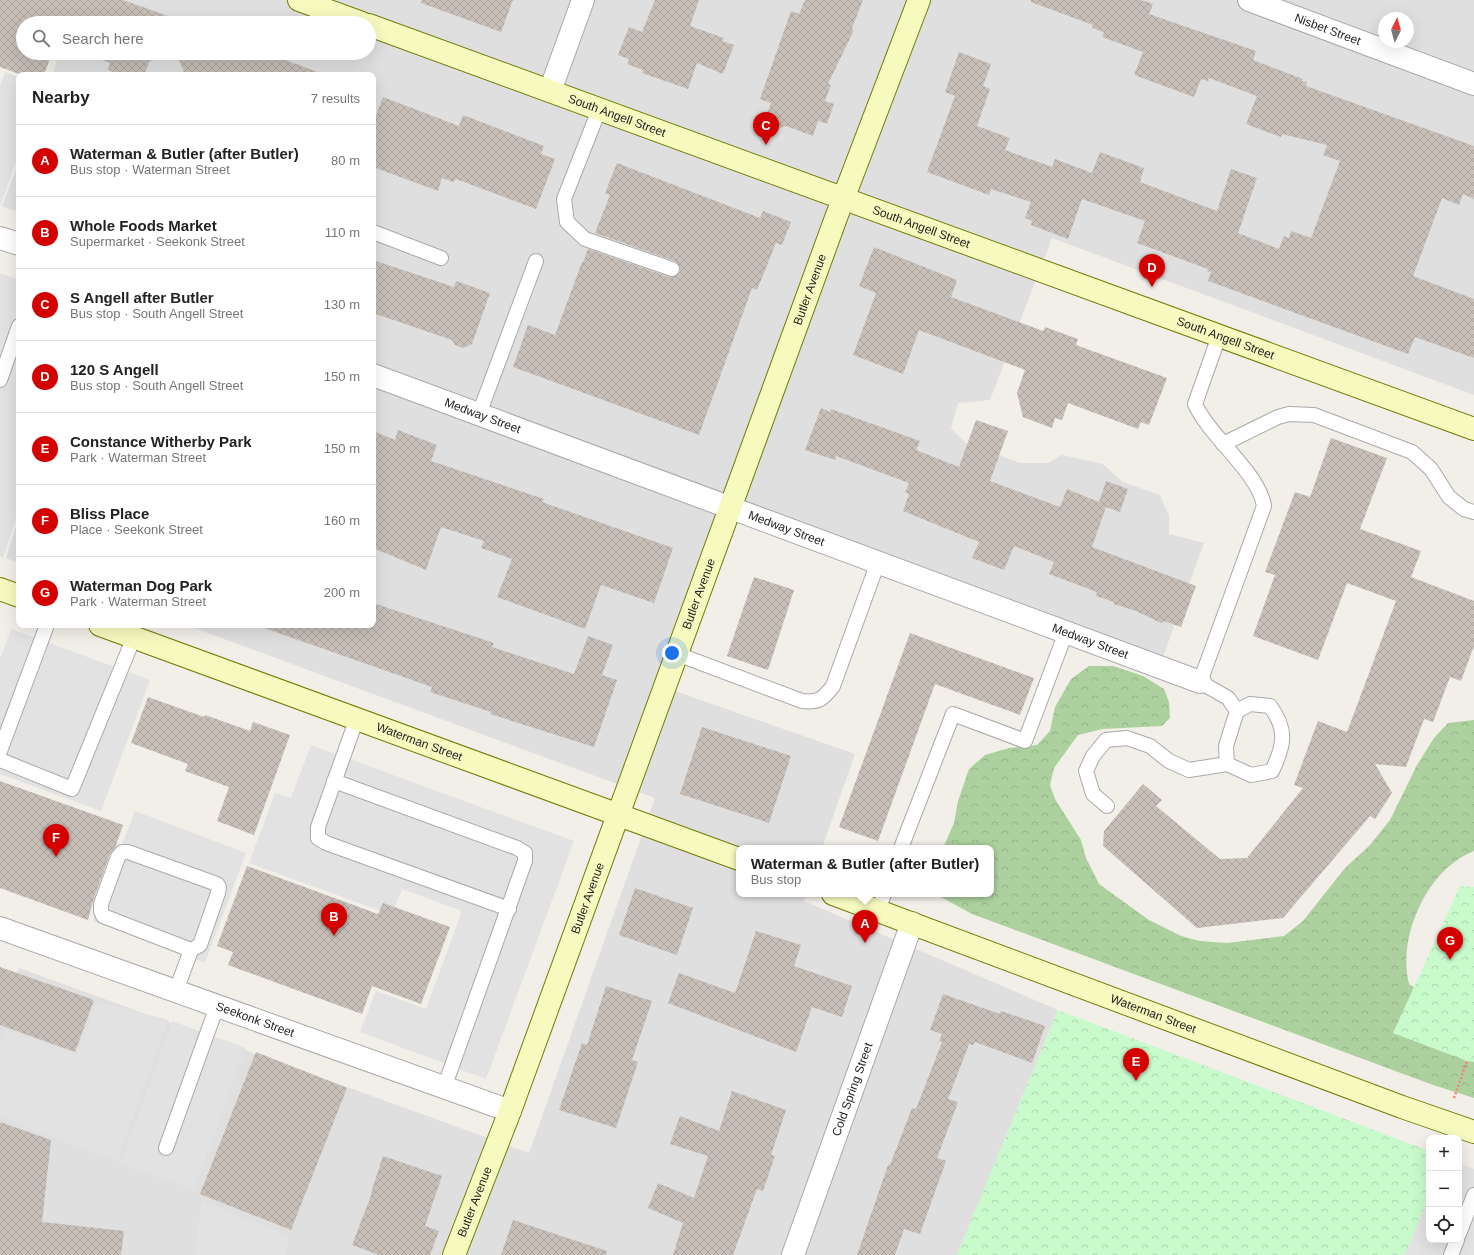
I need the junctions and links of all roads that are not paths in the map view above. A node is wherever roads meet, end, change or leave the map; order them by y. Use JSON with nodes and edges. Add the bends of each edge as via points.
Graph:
{"nodes":[{"id":1,"x":299,"y":0,"type":"edge"},
{"id":2,"x":583,"y":0,"type":"edge"},
{"id":3,"x":919,"y":0,"type":"edge"},
{"id":4,"x":1249,"y":0,"type":"edge"},
{"id":5,"x":343,"y":16,"type":"edge"},
{"id":6,"x":376,"y":29,"type":"edge"},
{"id":7,"x":1474,"y":84,"type":"edge"},
{"id":8,"x":550,"y":92,"type":"junction"},
{"id":9,"x":599,"y":110,"type":"junction"},
{"id":10,"x":844,"y":198,"type":"junction"},
{"id":11,"x":376,"y":233,"type":"edge"},
{"id":12,"x":0,"y":238,"type":"edge"},
{"id":13,"x":16,"y":243,"type":"edge"},
{"id":14,"x":441,"y":258,"type":"dead end"},
{"id":15,"x":536,"y":261,"type":"dead end"},
{"id":16,"x":672,"y":269,"type":"dead end"},
{"id":17,"x":16,"y":335,"type":"edge"},
{"id":18,"x":1219,"y":336,"type":"junction"},
{"id":19,"x":376,"y":376,"type":"edge"},
{"id":20,"x":0,"y":380,"type":"edge"},
{"id":21,"x":479,"y":414,"type":"junction"},
{"id":22,"x":1474,"y":429,"type":"edge"},
{"id":23,"x":1224,"y":444,"type":"junction"},
{"id":24,"x":731,"y":508,"type":"junction"},
{"id":25,"x":1469,"y":510,"type":"edge"},
{"id":26,"x":878,"y":562,"type":"junction"},
{"id":27,"x":0,"y":589,"type":"edge"},
{"id":28,"x":16,"y":595,"type":"edge"},
{"id":29,"x":46,"y":628,"type":"edge"},
{"id":30,"x":108,"y":628,"type":"edge"},
{"id":31,"x":1066,"y":632,"type":"junction"},
{"id":32,"x":134,"y":637,"type":"junction"},
{"id":33,"x":677,"y":654,"type":"junction"},
{"id":34,"x":1200,"y":682,"type":"junction"},
{"id":35,"x":1237,"y":711,"type":"junction"},
{"id":36,"x":357,"y":718,"type":"junction"},
{"id":37,"x":0,"y":751,"type":"edge"},
{"id":38,"x":0,"y":760,"type":"edge"},
{"id":39,"x":1228,"y":764,"type":"junction"},
{"id":40,"x":334,"y":781,"type":"junction"},
{"id":41,"x":1107,"y":806,"type":"dead end"},
{"id":42,"x":619,"y":814,"type":"junction"},
{"id":43,"x":902,"y":845,"type":"edge"},
{"id":44,"x":736,"y":858,"type":"edge"},
{"id":45,"x":851,"y":897,"type":"edge"},
{"id":46,"x":881,"y":902,"type":"edge"},
{"id":47,"x":509,"y":909,"type":"junction"},
{"id":48,"x":912,"y":923,"type":"junction"},
{"id":49,"x":0,"y":928,"type":"edge"},
{"id":50,"x":191,"y":950,"type":"junction"},
{"id":51,"x":176,"y":991,"type":"junction"},
{"id":52,"x":217,"y":1006,"type":"junction"},
{"id":53,"x":444,"y":1088,"type":"junction"},
{"id":54,"x":510,"y":1111,"type":"junction"},
{"id":55,"x":1474,"y":1132,"type":"edge"},
{"id":56,"x":166,"y":1148,"type":"dead end"},
{"id":57,"x":1474,"y":1195,"type":"edge"},
{"id":58,"x":1462,"y":1226,"type":"edge"},
{"id":59,"x":1456,"y":1243,"type":"edge"},
{"id":60,"x":454,"y":1255,"type":"edge"},
{"id":61,"x":793,"y":1255,"type":"edge"},
{"id":62,"x":1451,"y":1255,"type":"edge"}],
"edges":[{"from":1,"to":5,"type":"main road"},
{"from":2,"to":8,"type":"street"},
{"from":3,"to":10,"type":"main road","name":"Butler Avenue"},
{"from":4,"to":7,"type":"street","name":"Nisbet Street"},
{"from":6,"to":8,"type":"main road","name":"South Angell Street"},
{"from":8,"to":9,"type":"main road","name":"South Angell Street"},
{"from":9,"to":10,"type":"main road","name":"South Angell Street"},
{"from":9,"to":16,"type":"lane","via":[[564,199],[567,222],[585,239]]},
{"from":10,"to":18,"type":"main road","name":"South Angell Street"},
{"from":10,"to":24,"type":"main road","name":"Butler Avenue"},
{"from":11,"to":14,"type":"lane"},
{"from":12,"to":13,"type":"street"},
{"from":15,"to":21,"type":"lane"},
{"from":17,"to":20,"type":"lane"},
{"from":18,"to":22,"type":"main road","name":"South Angell Street"},
{"from":18,"to":23,"type":"lane","via":[[1196,398],[1198,409]]},
{"from":19,"to":21,"type":"street","name":"Medway Street"},
{"from":21,"to":24,"type":"street","name":"Medway Street"},
{"from":23,"to":25,"type":"lane","via":[[1278,417],[1289,414],[1314,415],[1412,452],[1431,469],[1449,497]]},
{"from":23,"to":34,"type":"lane","via":[[1258,487],[1264,506]]},
{"from":24,"to":26,"type":"street","name":"Medway Street"},
{"from":24,"to":33,"type":"main road","name":"Butler Avenue"},
{"from":26,"to":31,"type":"street","name":"Medway Street"},
{"from":26,"to":33,"type":"lane","via":[[833,686],[815,703],[802,702]]},
{"from":27,"to":28,"type":"main road"},
{"from":29,"to":37,"type":"lane"},
{"from":30,"to":32,"type":"main road","name":"Waterman Street"},
{"from":31,"to":34,"type":"street","name":"Medway Street"},
{"from":31,"to":43,"type":"lane","via":[[1025,741],[952,714]]},
{"from":32,"to":36,"type":"main road","name":"Waterman Street"},
{"from":32,"to":38,"type":"lane","via":[[72,789]]},
{"from":33,"to":42,"type":"main road","name":"Butler Avenue"},
{"from":34,"to":35,"type":"lane","via":[[1228,698]]},
{"from":35,"to":39,"type":"lane","via":[[1226,746]]},
{"from":35,"to":39,"type":"lane","via":[[1250,704],[1270,706],[1278,718],[1282,731],[1281,751],[1272,771],[1251,776]]},
{"from":36,"to":40,"type":"lane"},
{"from":36,"to":42,"type":"main road","name":"Waterman Street"},
{"from":39,"to":41,"type":"lane","via":[[1188,770],[1169,761],[1150,746],[1127,738],[1106,740],[1093,756],[1086,772],[1093,794]]},
{"from":40,"to":47,"type":"lane","via":[[525,853],[526,861]]},
{"from":40,"to":47,"type":"lane","via":[[318,827],[318,838]]},
{"from":42,"to":44,"type":"main road","name":"Waterman Street"},
{"from":42,"to":54,"type":"main road","name":"Butler Avenue"},
{"from":45,"to":46,"type":"main road","name":"Waterman Street"},
{"from":46,"to":48,"type":"main road","name":"Waterman Street"},
{"from":47,"to":53,"type":"lane"},
{"from":48,"to":55,"type":"main road","name":"Waterman Street","via":[[1387,1102]]},
{"from":48,"to":61,"type":"street","name":"Cold Spring Street"},
{"from":49,"to":51,"type":"street","name":"Seekonk Street"},
{"from":50,"to":50,"type":"lane","via":[[200,945],[218,893],[217,884],[122,852],[101,904],[103,916]]},
{"from":50,"to":51,"type":"lane"},
{"from":51,"to":52,"type":"street","name":"Seekonk Street"},
{"from":52,"to":53,"type":"street","name":"Seekonk Street"},
{"from":52,"to":56,"type":"lane"},
{"from":53,"to":54,"type":"street","name":"Seekonk Street"},
{"from":54,"to":60,"type":"main road","name":"Butler Avenue"},
{"from":57,"to":58,"type":"lane"},
{"from":59,"to":62,"type":"lane"}]}
